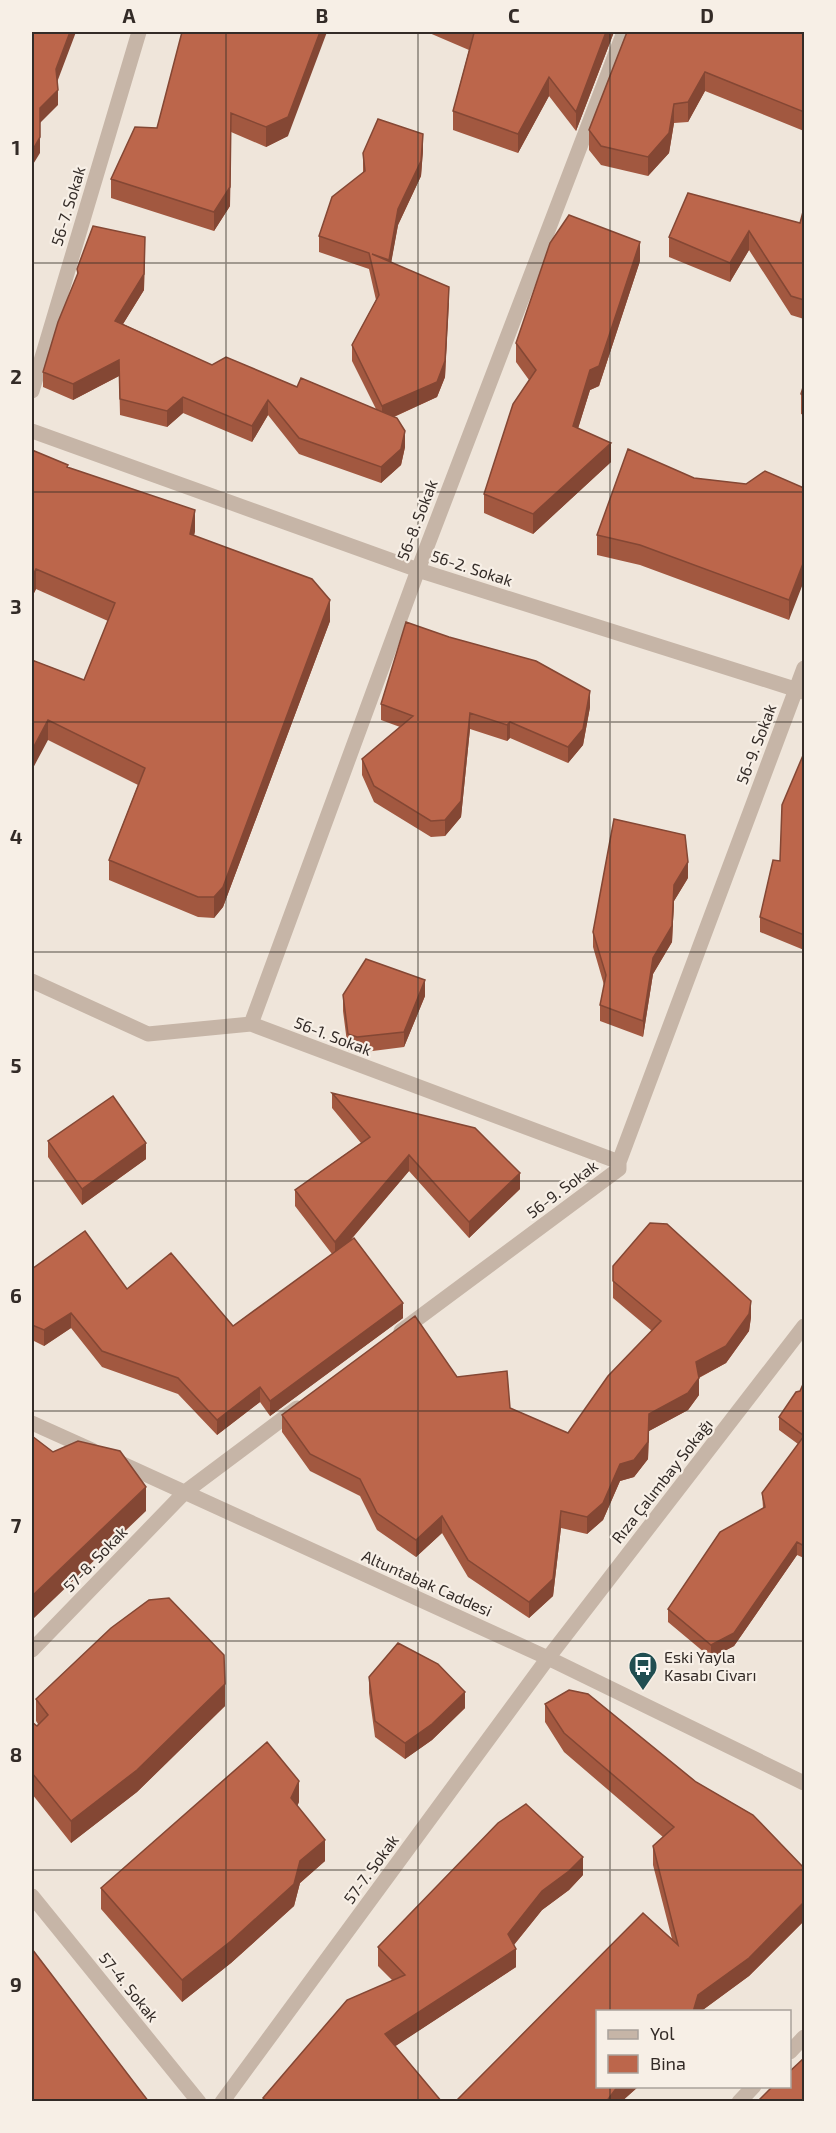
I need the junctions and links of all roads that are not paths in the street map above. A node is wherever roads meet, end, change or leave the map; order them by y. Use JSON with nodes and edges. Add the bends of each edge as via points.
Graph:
{"nodes":[{"id":1,"x":139,"y":32,"type":"edge"},
{"id":2,"x":624,"y":32,"type":"edge"},
{"id":3,"x":32,"y":391,"type":"edge"},
{"id":4,"x":32,"y":431,"type":"edge"},
{"id":5,"x":418,"y":570,"type":"junction"},
{"id":6,"x":804,"y":668,"type":"edge"},
{"id":7,"x":800,"y":691,"type":"edge"},
{"id":8,"x":32,"y":981,"type":"edge"},
{"id":9,"x":251,"y":1024,"type":"junction"},
{"id":10,"x":619,"y":1162,"type":"junction"},
{"id":11,"x":804,"y":1326,"type":"edge"},
{"id":12,"x":392,"y":1338,"type":"edge"},
{"id":13,"x":307,"y":1401,"type":"edge"},
{"id":14,"x":32,"y":1423,"type":"edge"},
{"id":15,"x":184,"y":1492,"type":"junction"},
{"id":16,"x":32,"y":1650,"type":"edge"},
{"id":17,"x":548,"y":1658,"type":"junction"},
{"id":18,"x":804,"y":1783,"type":"edge"},
{"id":19,"x":32,"y":1896,"type":"edge"},
{"id":20,"x":804,"y":2037,"type":"edge"},
{"id":21,"x":791,"y":2050,"type":"edge"},
{"id":22,"x":752,"y":2088,"type":"edge"},
{"id":23,"x":199,"y":2102,"type":"edge"},
{"id":24,"x":222,"y":2102,"type":"edge"},
{"id":25,"x":739,"y":2102,"type":"edge"}],
"edges":[{"from":1,"to":3,"type":"street","name":"56-7. Sokak"},
{"from":2,"to":5,"type":"street","name":"56-8. Sokak"},
{"from":4,"to":5,"type":"street","name":"56-2. Sokak"},
{"from":5,"to":7,"type":"street","name":"56-2. Sokak"},
{"from":5,"to":9,"type":"street","name":"56-8. Sokak"},
{"from":6,"to":7,"type":"street","name":"56-9. Sokak"},
{"from":7,"to":10,"type":"street","name":"56-9. Sokak"},
{"from":8,"to":9,"type":"street","name":"56-1. Sokak","via":[[148,1034]]},
{"from":9,"to":10,"type":"street","name":"56-1. Sokak"},
{"from":10,"to":12,"type":"street","name":"56-9. Sokak","via":[[619,1169]]},
{"from":11,"to":17,"type":"street","name":"Rıza Çalımbay Sokağı"},
{"from":13,"to":15,"type":"street"},
{"from":14,"to":15,"type":"street","name":"Altuntabak Caddesi"},
{"from":15,"to":16,"type":"street","name":"57-8. Sokak"},
{"from":15,"to":17,"type":"street","name":"Altuntabak Caddesi"},
{"from":17,"to":18,"type":"street","name":"Altuntabak Caddesi"},
{"from":17,"to":24,"type":"street","name":"57-7. Sokak"},
{"from":19,"to":23,"type":"street","name":"57-4. Sokak"},
{"from":20,"to":21,"type":"street"},
{"from":22,"to":25,"type":"street"}]}
